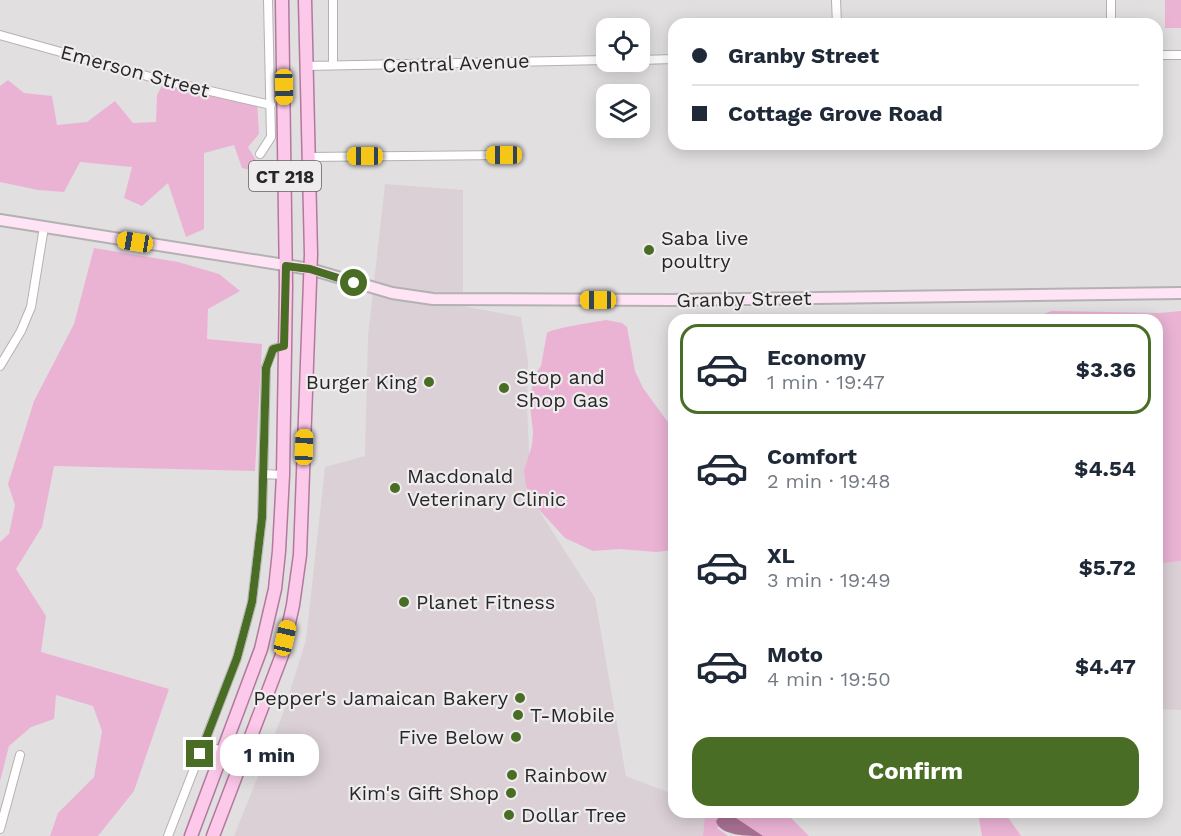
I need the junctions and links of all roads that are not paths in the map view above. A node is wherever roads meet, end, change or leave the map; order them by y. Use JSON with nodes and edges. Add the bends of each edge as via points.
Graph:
{"nodes":[{"id":1,"x":268,"y":0,"type":"edge"},
{"id":2,"x":282,"y":0,"type":"edge"},
{"id":3,"x":305,"y":0,"type":"edge"},
{"id":4,"x":333,"y":0,"type":"edge"},
{"id":5,"x":836,"y":0,"type":"edge"},
{"id":6,"x":1111,"y":0,"type":"edge"},
{"id":7,"x":837,"y":18,"type":"edge"},
{"id":8,"x":1111,"y":18,"type":"edge"},
{"id":9,"x":0,"y":35,"type":"edge"},
{"id":10,"x":1163,"y":55,"type":"edge"},
{"id":11,"x":1181,"y":56,"type":"edge"},
{"id":12,"x":668,"y":59,"type":"edge"},
{"id":13,"x":596,"y":60,"type":"edge"},
{"id":14,"x":650,"y":60,"type":"edge"},
{"id":15,"x":333,"y":65,"type":"junction"},
{"id":16,"x":306,"y":66,"type":"junction"},
{"id":17,"x":271,"y":105,"type":"junction"},
{"id":18,"x":260,"y":154,"type":"dead end"},
{"id":19,"x":504,"y":155,"type":"dead end"},
{"id":20,"x":308,"y":157,"type":"junction"},
{"id":21,"x":0,"y":220,"type":"edge"},
{"id":22,"x":44,"y":227,"type":"junction"},
{"id":23,"x":286,"y":266,"type":"junction"},
{"id":24,"x":310,"y":269,"type":"junction"},
{"id":25,"x":1181,"y":293,"type":"edge"},
{"id":26,"x":284,"y":346,"type":"junction"},
{"id":27,"x":0,"y":366,"type":"edge"},
{"id":28,"x":263,"y":474,"type":"junction"},
{"id":29,"x":283,"y":475,"type":"junction"},
{"id":30,"x":261,"y":648,"type":"junction"},
{"id":31,"x":282,"y":655,"type":"junction"},
{"id":32,"x":204,"y":744,"type":"junction"},
{"id":33,"x":223,"y":752,"type":"junction"},
{"id":34,"x":20,"y":755,"type":"dead end"},
{"id":35,"x":0,"y":830,"type":"edge"},
{"id":36,"x":168,"y":836,"type":"edge"},
{"id":37,"x":191,"y":836,"type":"edge"},
{"id":38,"x":213,"y":836,"type":"edge"}],
"edges":[{"from":1,"to":17,"type":"street"},
{"from":2,"to":23,"type":"main road","number":"CT 218"},
{"from":3,"to":16,"type":"main road","number":"CT 218"},
{"from":4,"to":15,"type":"street"},
{"from":5,"to":7,"type":"street"},
{"from":6,"to":8,"type":"street"},
{"from":9,"to":17,"type":"street","name":"Emerson Street","via":[[154,78]]},
{"from":10,"to":11,"type":"street"},
{"from":12,"to":14,"type":"street"},
{"from":13,"to":15,"type":"street","name":"Central Avenue"},
{"from":15,"to":16,"type":"street","name":"Central Avenue"},
{"from":16,"to":20,"type":"main road","number":"CT 218"},
{"from":17,"to":18,"type":"street","via":[[271,137]]},
{"from":19,"to":20,"type":"street"},
{"from":20,"to":24,"type":"main road","number":"CT 218"},
{"from":21,"to":22,"type":"main road","name":"Granby Street"},
{"from":22,"to":23,"type":"main road","name":"Granby Street"},
{"from":22,"to":27,"type":"street","via":[[31,307]]},
{"from":23,"to":24,"type":"main road","name":"Granby Street"},
{"from":23,"to":26,"type":"main road","number":"CT 218"},
{"from":24,"to":25,"type":"main road","name":"Granby Street","via":[[392,293],[452,300]]},
{"from":24,"to":31,"type":"main road","number":"CT 218","via":[[300,555]]},
{"from":26,"to":28,"type":"street","via":[[273,349],[266,368]]},
{"from":26,"to":29,"type":"main road","number":"CT 218"},
{"from":28,"to":29,"type":"street"},
{"from":28,"to":32,"type":"street","via":[[259,558],[249,616]]},
{"from":29,"to":30,"type":"main road","number":"CT 218","via":[[277,570]]},
{"from":30,"to":31,"type":"main road"},
{"from":30,"to":33,"type":"main road","number":"CT 218"},
{"from":31,"to":38,"type":"main road","number":"CT 218"},
{"from":32,"to":33,"type":"street"},
{"from":32,"to":36,"type":"street"},
{"from":33,"to":37,"type":"main road","number":"CT 218"},
{"from":34,"to":35,"type":"street"}]}
